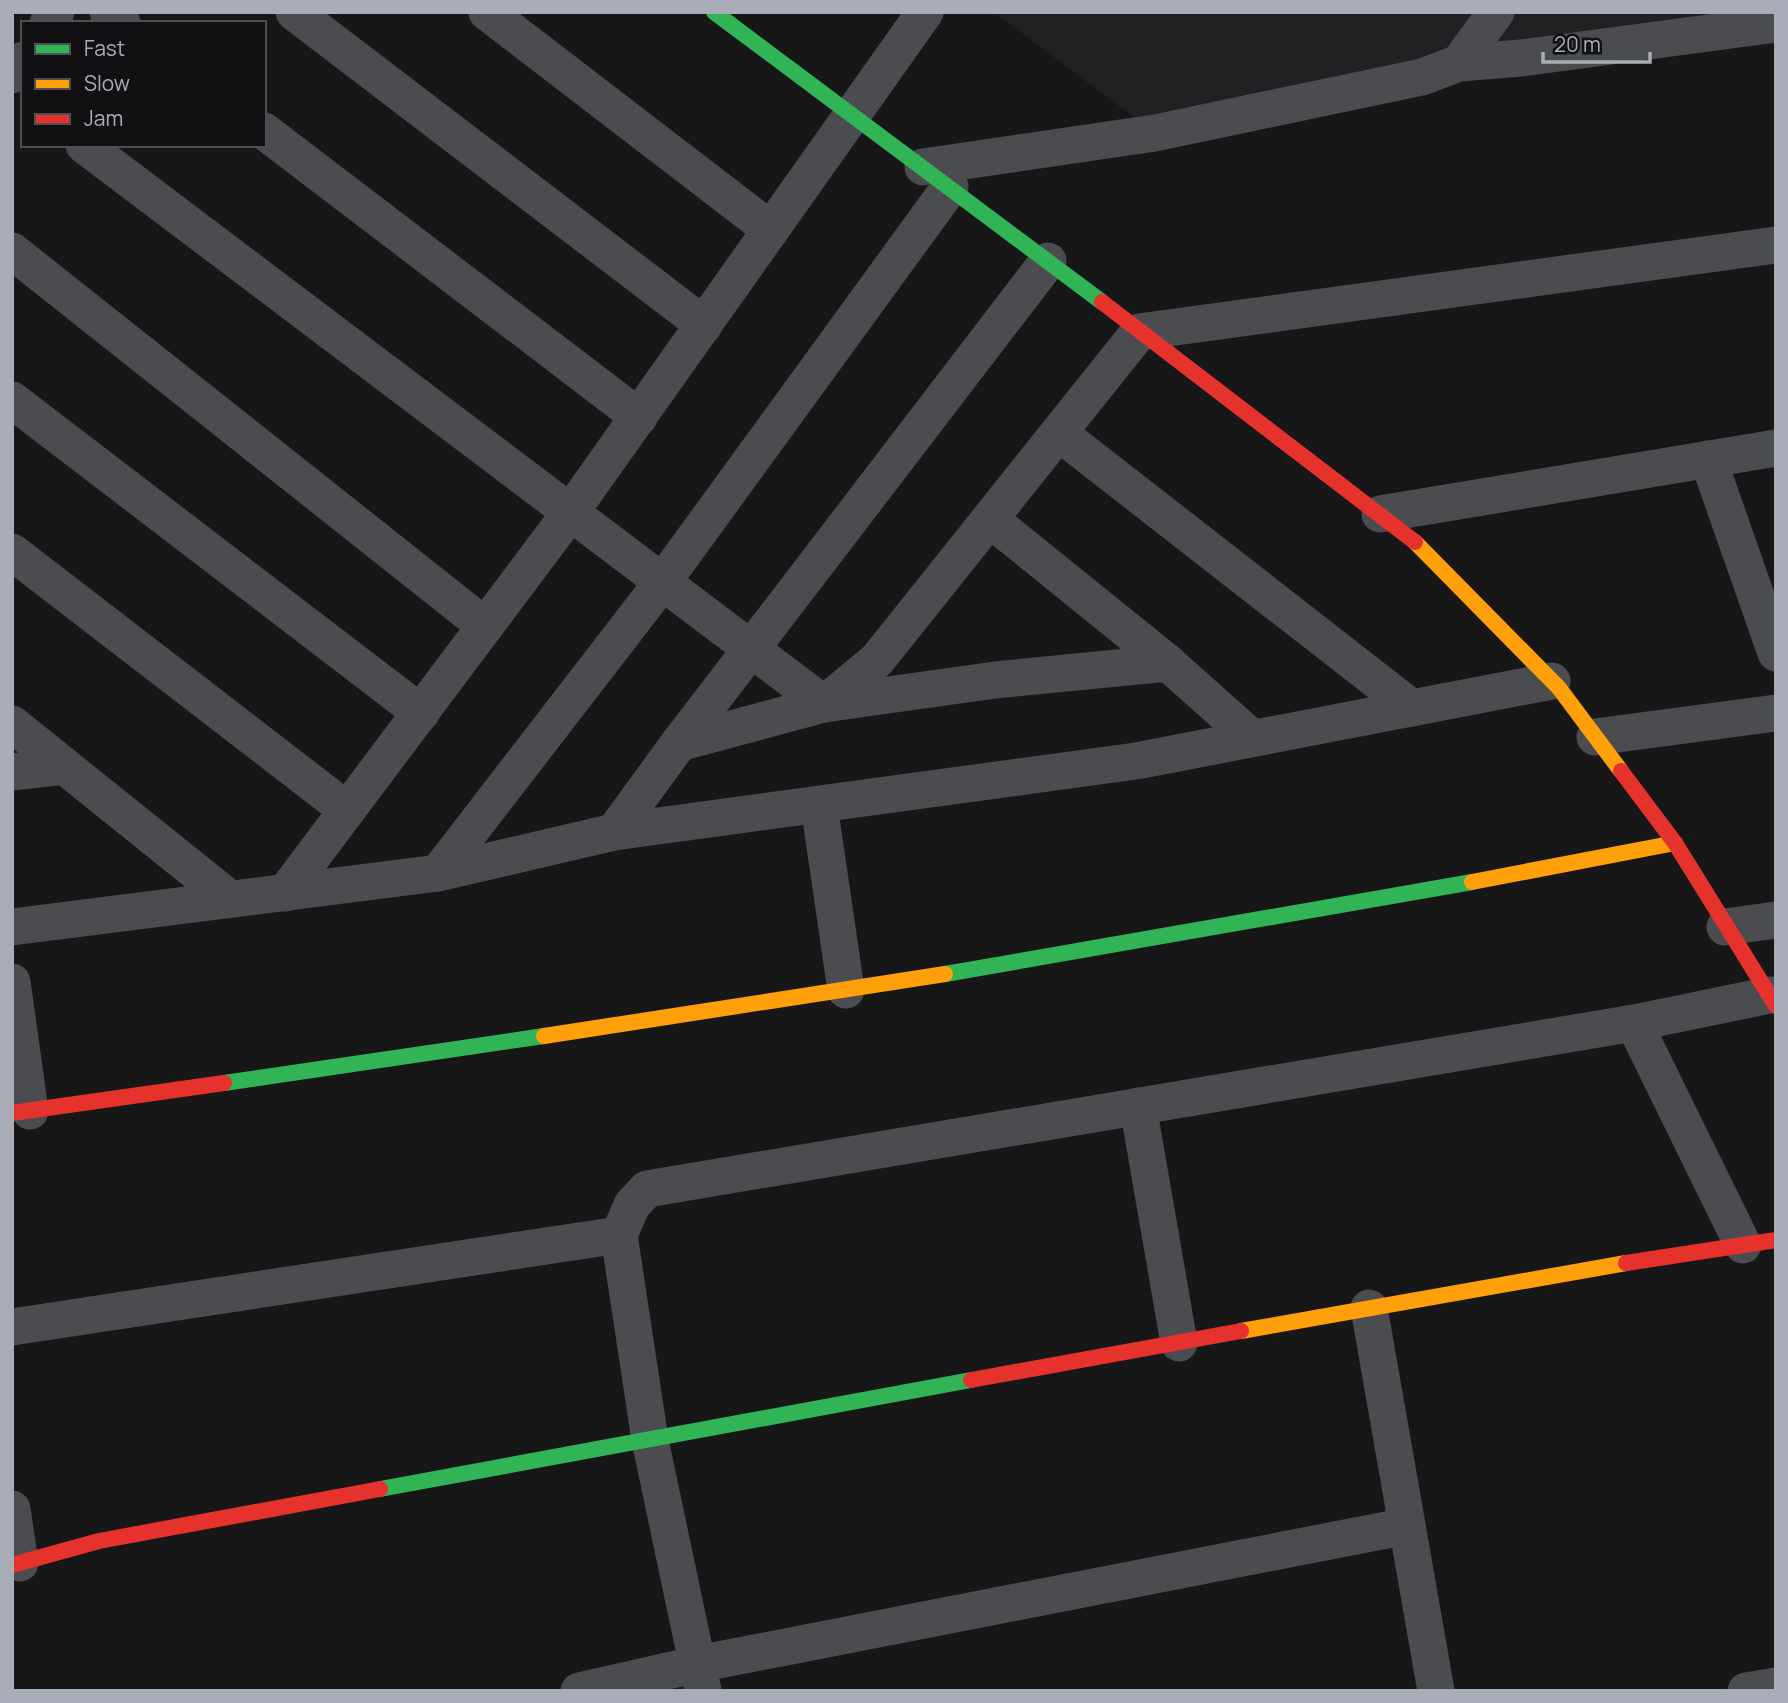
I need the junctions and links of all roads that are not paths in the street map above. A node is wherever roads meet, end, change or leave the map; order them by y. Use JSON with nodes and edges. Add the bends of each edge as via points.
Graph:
{"nodes":[{"id":1,"x":294,"y":12,"type":"edge"},
{"id":2,"x":487,"y":12,"type":"edge"},
{"id":3,"x":714,"y":12,"type":"edge"},
{"id":4,"x":925,"y":12,"type":"edge"},
{"id":5,"x":1474,"y":12,"type":"edge"},
{"id":6,"x":1496,"y":12,"type":"edge"},
{"id":7,"x":1776,"y":24,"type":"edge"},
{"id":8,"x":1459,"y":63,"type":"junction"},
{"id":9,"x":853,"y":116,"type":"junction"},
{"id":10,"x":266,"y":133,"type":"edge"},
{"id":11,"x":88,"y":147,"type":"edge"},
{"id":12,"x":936,"y":177,"type":"junction"},
{"id":13,"x":771,"y":230,"type":"junction"},
{"id":14,"x":1776,"y":245,"type":"edge"},
{"id":15,"x":12,"y":251,"type":"edge"},
{"id":16,"x":1048,"y":261,"type":"junction"},
{"id":17,"x":704,"y":325,"type":"junction"},
{"id":18,"x":1139,"y":332,"type":"junction"},
{"id":19,"x":12,"y":400,"type":"edge"},
{"id":20,"x":639,"y":417,"type":"junction"},
{"id":21,"x":1059,"y":433,"type":"junction"},
{"id":22,"x":1776,"y":447,"type":"edge"},
{"id":23,"x":1707,"y":459,"type":"junction"},
{"id":24,"x":570,"y":513,"type":"junction"},
{"id":25,"x":1380,"y":514,"type":"junction"},
{"id":26,"x":992,"y":520,"type":"junction"},
{"id":27,"x":12,"y":552,"type":"edge"},
{"id":28,"x":664,"y":580,"type":"junction"},
{"id":29,"x":485,"y":626,"type":"junction"},
{"id":30,"x":749,"y":649,"type":"junction"},
{"id":31,"x":1776,"y":653,"type":"edge"},
{"id":32,"x":1168,"y":663,"type":"junction"},
{"id":33,"x":1552,"y":681,"type":"junction"},
{"id":34,"x":824,"y":704,"type":"junction"},
{"id":35,"x":1412,"y":708,"type":"junction"},
{"id":36,"x":421,"y":713,"type":"junction"},
{"id":37,"x":1776,"y":713,"type":"edge"},
{"id":38,"x":12,"y":724,"type":"edge"},
{"id":39,"x":1595,"y":737,"type":"junction"},
{"id":40,"x":1252,"y":738,"type":"junction"},
{"id":41,"x":679,"y":743,"type":"junction"},
{"id":42,"x":64,"y":766,"type":"junction"},
{"id":43,"x":12,"y":772,"type":"edge"},
{"id":44,"x":819,"y":805,"type":"junction"},
{"id":45,"x":347,"y":810,"type":"junction"},
{"id":46,"x":614,"y":832,"type":"junction"},
{"id":47,"x":1675,"y":843,"type":"junction"},
{"id":48,"x":438,"y":873,"type":"junction"},
{"id":49,"x":285,"y":892,"type":"junction"},
{"id":50,"x":230,"y":899,"type":"junction"},
{"id":51,"x":1776,"y":920,"type":"edge"},
{"id":52,"x":12,"y":926,"type":"edge"},
{"id":53,"x":1725,"y":927,"type":"junction"},
{"id":54,"x":12,"y":982,"type":"edge"},
{"id":55,"x":846,"y":990,"type":"junction"},
{"id":56,"x":1773,"y":1001,"type":"edge"},
{"id":57,"x":1634,"y":1023,"type":"junction"},
{"id":58,"x":1138,"y":1106,"type":"junction"},
{"id":59,"x":21,"y":1112,"type":"edge"},
{"id":60,"x":619,"y":1235,"type":"junction"},
{"id":61,"x":1759,"y":1242,"type":"edge"},
{"id":62,"x":1369,"y":1308,"type":"junction"},
{"id":63,"x":12,"y":1327,"type":"edge"},
{"id":64,"x":1179,"y":1343,"type":"junction"},
{"id":65,"x":650,"y":1440,"type":"junction"},
{"id":66,"x":12,"y":1509,"type":"edge"},
{"id":67,"x":1407,"y":1526,"type":"junction"},
{"id":68,"x":16,"y":1564,"type":"edge"},
{"id":69,"x":700,"y":1677,"type":"edge"},
{"id":70,"x":1776,"y":1686,"type":"edge"},
{"id":71,"x":579,"y":1691,"type":"edge"},
{"id":72,"x":1436,"y":1691,"type":"edge"},
{"id":73,"x":1746,"y":1691,"type":"edge"}],
"edges":[{"from":1,"to":17,"type":"street"},
{"from":2,"to":13,"type":"street"},
{"from":3,"to":9,"type":"street"},
{"from":4,"to":9,"type":"street"},
{"from":5,"to":8,"type":"street"},
{"from":6,"to":8,"type":"street"},
{"from":7,"to":8,"type":"street"},
{"from":8,"to":12,"type":"street","via":[[1422,76]]},
{"from":9,"to":12,"type":"street"},
{"from":9,"to":13,"type":"street"},
{"from":10,"to":20,"type":"street"},
{"from":11,"to":24,"type":"street"},
{"from":12,"to":16,"type":"street"},
{"from":12,"to":28,"type":"street"},
{"from":13,"to":17,"type":"street"},
{"from":14,"to":18,"type":"street"},
{"from":15,"to":29,"type":"street"},
{"from":16,"to":18,"type":"street"},
{"from":16,"to":30,"type":"street"},
{"from":17,"to":20,"type":"street"},
{"from":18,"to":21,"type":"street"},
{"from":18,"to":25,"type":"street"},
{"from":19,"to":36,"type":"street"},
{"from":20,"to":24,"type":"street"},
{"from":21,"to":26,"type":"street"},
{"from":21,"to":35,"type":"street"},
{"from":22,"to":23,"type":"street"},
{"from":23,"to":25,"type":"street"},
{"from":23,"to":31,"type":"street"},
{"from":24,"to":28,"type":"street"},
{"from":24,"to":29,"type":"street"},
{"from":25,"to":33,"type":"street","via":[[1411,538]]},
{"from":26,"to":32,"type":"street"},
{"from":26,"to":34,"type":"street","via":[[877,660]]},
{"from":27,"to":45,"type":"street"},
{"from":28,"to":30,"type":"street"},
{"from":28,"to":48,"type":"street"},
{"from":29,"to":36,"type":"street"},
{"from":30,"to":34,"type":"street"},
{"from":30,"to":41,"type":"street"},
{"from":32,"to":34,"type":"street","via":[[995,680]]},
{"from":32,"to":40,"type":"street"},
{"from":33,"to":35,"type":"street"},
{"from":33,"to":39,"type":"street"},
{"from":34,"to":41,"type":"street"},
{"from":35,"to":40,"type":"street"},
{"from":36,"to":45,"type":"street"},
{"from":37,"to":39,"type":"street"},
{"from":38,"to":42,"type":"street"},
{"from":39,"to":47,"type":"street"},
{"from":40,"to":44,"type":"street","via":[[1136,761]]},
{"from":41,"to":46,"type":"street"},
{"from":42,"to":43,"type":"street"},
{"from":42,"to":50,"type":"street"},
{"from":44,"to":46,"type":"street"},
{"from":44,"to":55,"type":"street"},
{"from":45,"to":49,"type":"street"},
{"from":46,"to":48,"type":"street"},
{"from":47,"to":53,"type":"street"},
{"from":47,"to":55,"type":"street","via":[[1164,940]]},
{"from":48,"to":49,"type":"street"},
{"from":49,"to":50,"type":"street"},
{"from":50,"to":52,"type":"street"},
{"from":51,"to":53,"type":"street"},
{"from":53,"to":56,"type":"street"},
{"from":54,"to":59,"type":"street"},
{"from":55,"to":59,"type":"street","via":[[460,1051]]},
{"from":56,"to":57,"type":"street"},
{"from":57,"to":58,"type":"street"},
{"from":57,"to":61,"type":"street"},
{"from":58,"to":60,"type":"street","via":[[647,1189],[632,1205]]},
{"from":58,"to":64,"type":"street"},
{"from":60,"to":63,"type":"street"},
{"from":60,"to":65,"type":"street"},
{"from":61,"to":62,"type":"street"},
{"from":62,"to":64,"type":"street"},
{"from":62,"to":67,"type":"street"},
{"from":64,"to":65,"type":"street"},
{"from":65,"to":68,"type":"street","via":[[99,1541]]},
{"from":65,"to":69,"type":"street"},
{"from":66,"to":68,"type":"street"},
{"from":67,"to":69,"type":"street"},
{"from":67,"to":72,"type":"street"},
{"from":69,"to":71,"type":"street"},
{"from":70,"to":73,"type":"street"}]}
